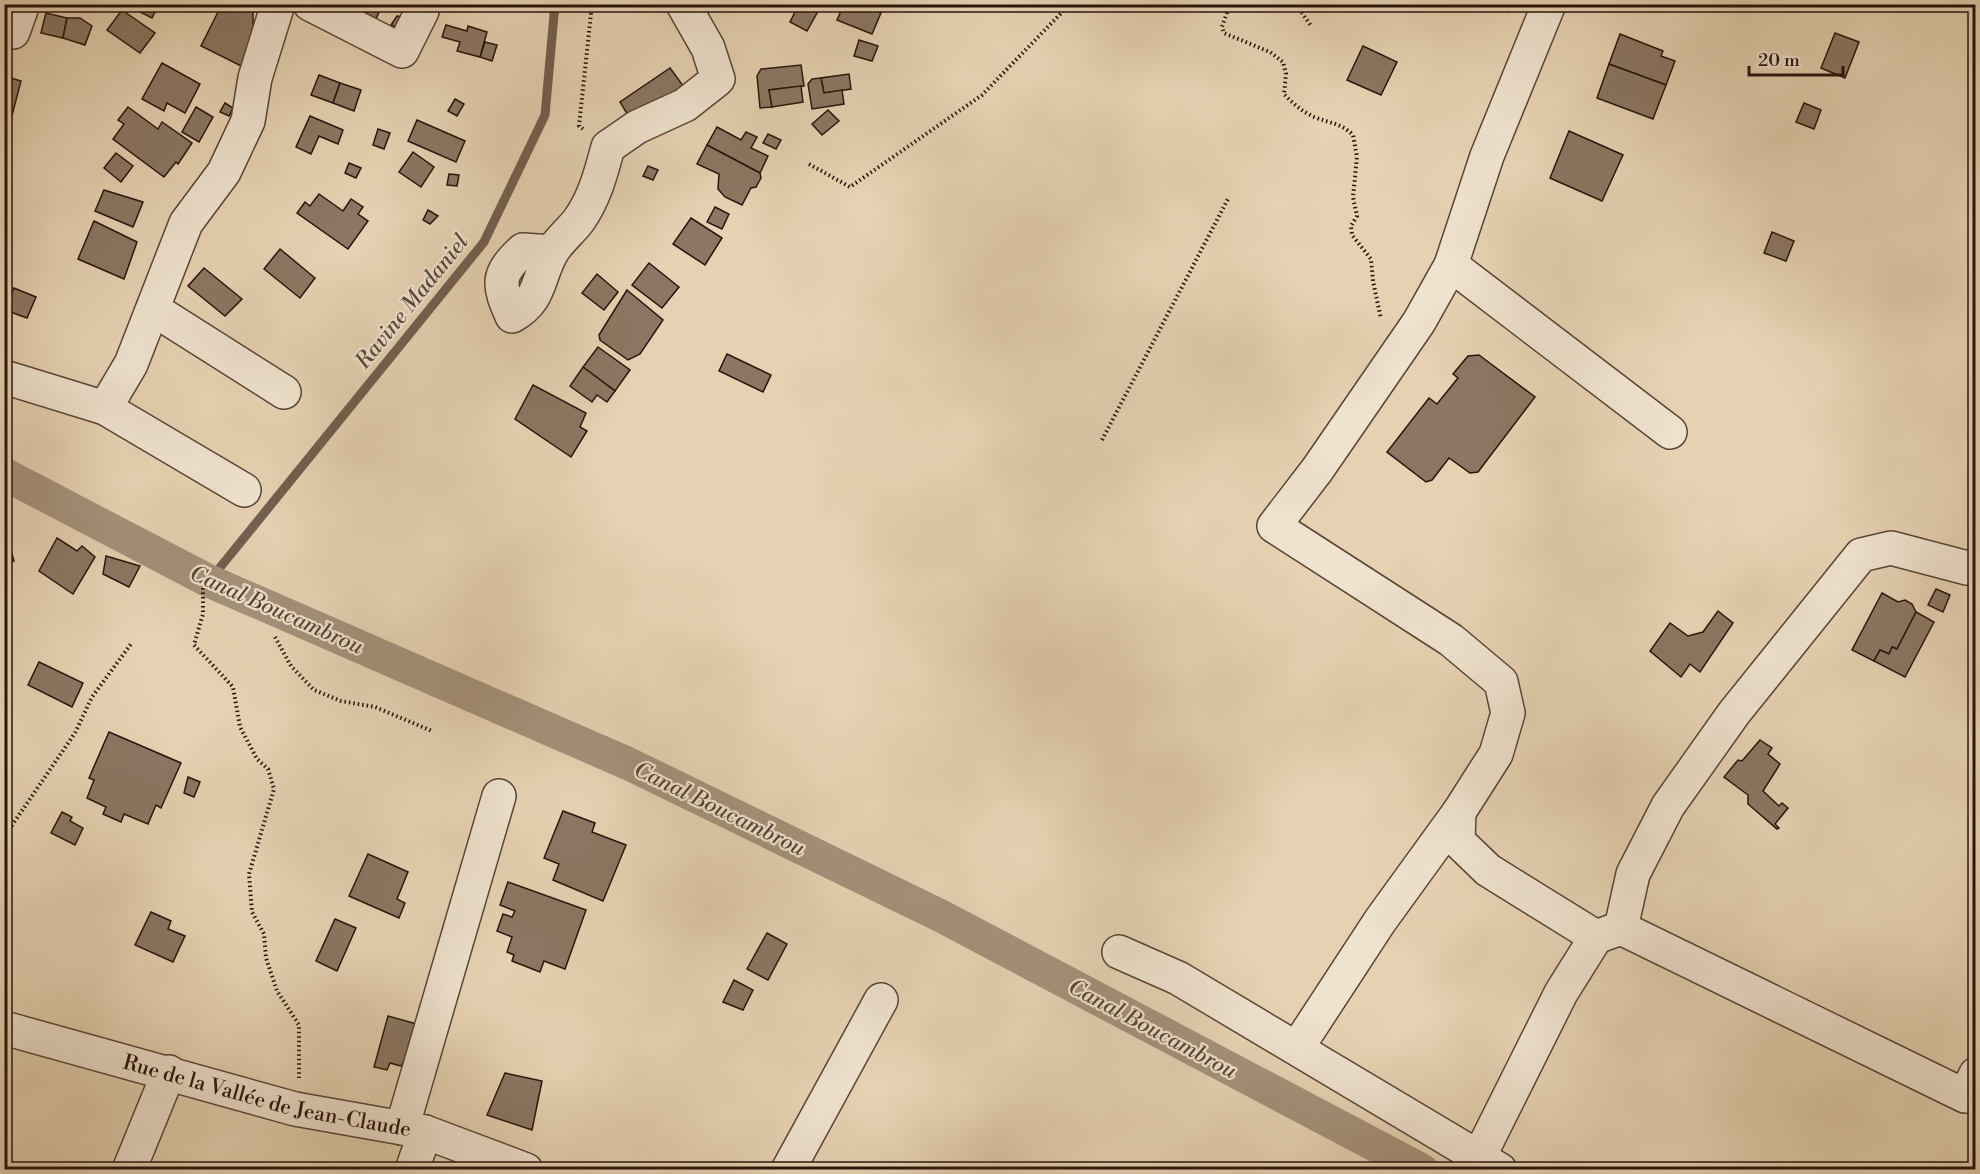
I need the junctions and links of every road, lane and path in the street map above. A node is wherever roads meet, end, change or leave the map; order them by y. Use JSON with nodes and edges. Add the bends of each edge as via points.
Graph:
{"nodes":[{"id":1,"x":278,"y":4,"type":"edge"},
{"id":2,"x":310,"y":4,"type":"edge"},
{"id":3,"x":592,"y":4,"type":"edge"},
{"id":4,"x":683,"y":4,"type":"edge"},
{"id":5,"x":1070,"y":4,"type":"edge"},
{"id":6,"x":1230,"y":4,"type":"edge"},
{"id":7,"x":1291,"y":4,"type":"edge"},
{"id":8,"x":1549,"y":4,"type":"edge"},
{"id":9,"x":422,"y":11,"type":"dead end"},
{"id":10,"x":1312,"y":27,"type":"dead end"},
{"id":11,"x":608,"y":147,"type":"junction"},
{"id":12,"x":808,"y":164,"type":"dead end"},
{"id":13,"x":1229,"y":196,"type":"dead end"},
{"id":14,"x":552,"y":252,"type":"dead end"},
{"id":15,"x":1451,"y":265,"type":"junction"},
{"id":16,"x":153,"y":309,"type":"junction"},
{"id":17,"x":1389,"y":364,"type":"junction"},
{"id":18,"x":4,"y":377,"type":"edge"},
{"id":19,"x":284,"y":392,"type":"dead end"},
{"id":20,"x":105,"y":408,"type":"junction"},
{"id":21,"x":1670,"y":432,"type":"dead end"},
{"id":22,"x":1102,"y":440,"type":"dead end"},
{"id":23,"x":244,"y":490,"type":"dead end"},
{"id":24,"x":1976,"y":565,"type":"edge"},
{"id":25,"x":203,"y":588,"type":"dead end"},
{"id":26,"x":276,"y":638,"type":"dead end"},
{"id":27,"x":131,"y":644,"type":"dead end"},
{"id":28,"x":432,"y":731,"type":"dead end"},
{"id":29,"x":499,"y":796,"type":"dead end"},
{"id":30,"x":1459,"y":812,"type":"junction"},
{"id":31,"x":4,"y":837,"type":"edge"},
{"id":32,"x":1609,"y":932,"type":"junction"},
{"id":33,"x":1119,"y":952,"type":"dead end"},
{"id":34,"x":882,"y":1000,"type":"dead end"},
{"id":35,"x":4,"y":1028,"type":"edge"},
{"id":36,"x":1297,"y":1048,"type":"junction"},
{"id":37,"x":169,"y":1072,"type":"junction"},
{"id":38,"x":1976,"y":1074,"type":"edge"},
{"id":39,"x":295,"y":1109,"type":"junction"},
{"id":40,"x":413,"y":1130,"type":"junction"},
{"id":41,"x":1489,"y":1163,"type":"edge"},
{"id":42,"x":129,"y":1170,"type":"edge"},
{"id":43,"x":412,"y":1170,"type":"edge"},
{"id":44,"x":526,"y":1170,"type":"edge"},
{"id":45,"x":788,"y":1170,"type":"edge"}],
"edges":[{"from":1,"to":16,"type":"street","via":[[255,78],[248,121],[224,172],[186,223]]},
{"from":2,"to":9,"type":"street","via":[[402,51]]},
{"from":3,"to":11,"type":"path","via":[[579,126]]},
{"from":4,"to":11,"type":"street","via":[[708,48],[717,80],[685,105],[637,127]]},
{"from":5,"to":12,"type":"path","via":[[982,95],[850,187]]},
{"from":6,"to":17,"type":"path","via":[[1222,27],[1224,33],[1270,52],[1283,62],[1284,94],[1314,117],[1336,122],[1353,135],[1357,157],[1353,196],[1357,216],[1351,226],[1352,235],[1371,259]]},
{"from":7,"to":10,"type":"path"},
{"from":8,"to":15,"type":"street","via":[[1487,156]]},
{"from":11,"to":14,"type":"street","via":[[597,188],[580,219]]},
{"from":13,"to":22,"type":"path"},
{"from":15,"to":17,"type":"street","via":[[1419,322]]},
{"from":15,"to":21,"type":"street"},
{"from":16,"to":19,"type":"street"},
{"from":16,"to":20,"type":"street","via":[[131,364]]},
{"from":17,"to":30,"type":"street","via":[[1274,526],[1451,640],[1501,682],[1508,713],[1496,754]]},
{"from":18,"to":20,"type":"street"},
{"from":20,"to":23,"type":"street"},
{"from":24,"to":32,"type":"street","via":[[1967,568],[1891,548],[1861,555],[1734,713],[1668,806]]},
{"from":25,"to":39,"type":"path","via":[[203,614],[194,645],[233,687],[240,727],[257,759],[268,769],[274,789],[249,874],[252,912],[264,934],[266,957],[277,991],[298,1025],[301,1065]]},
{"from":26,"to":28,"type":"path","via":[[291,666],[314,690],[341,701],[375,707]]},
{"from":27,"to":31,"type":"path","via":[[92,697],[75,733]]},
{"from":29,"to":40,"type":"street"},
{"from":30,"to":32,"type":"street","via":[[1458,841],[1488,870]]},
{"from":30,"to":36,"type":"street","via":[[1380,921]]},
{"from":32,"to":38,"type":"street","via":[[1965,1096]]},
{"from":32,"to":41,"type":"street","via":[[1561,993]]},
{"from":33,"to":36,"type":"street","via":[[1178,978]]},
{"from":34,"to":45,"type":"street"},
{"from":35,"to":37,"type":"street","name":"Rue de la Vallée de Jean-Claude"},
{"from":36,"to":41,"type":"street"},
{"from":37,"to":39,"type":"street","name":"Rue de la Vallée de Jean-Claude"},
{"from":37,"to":42,"type":"street"},
{"from":39,"to":40,"type":"street","name":"Rue de la Vallée de Jean-Claude"},
{"from":40,"to":43,"type":"street"},
{"from":40,"to":44,"type":"street","name":"Rue de la Vallée de Jean-Claude"}]}
